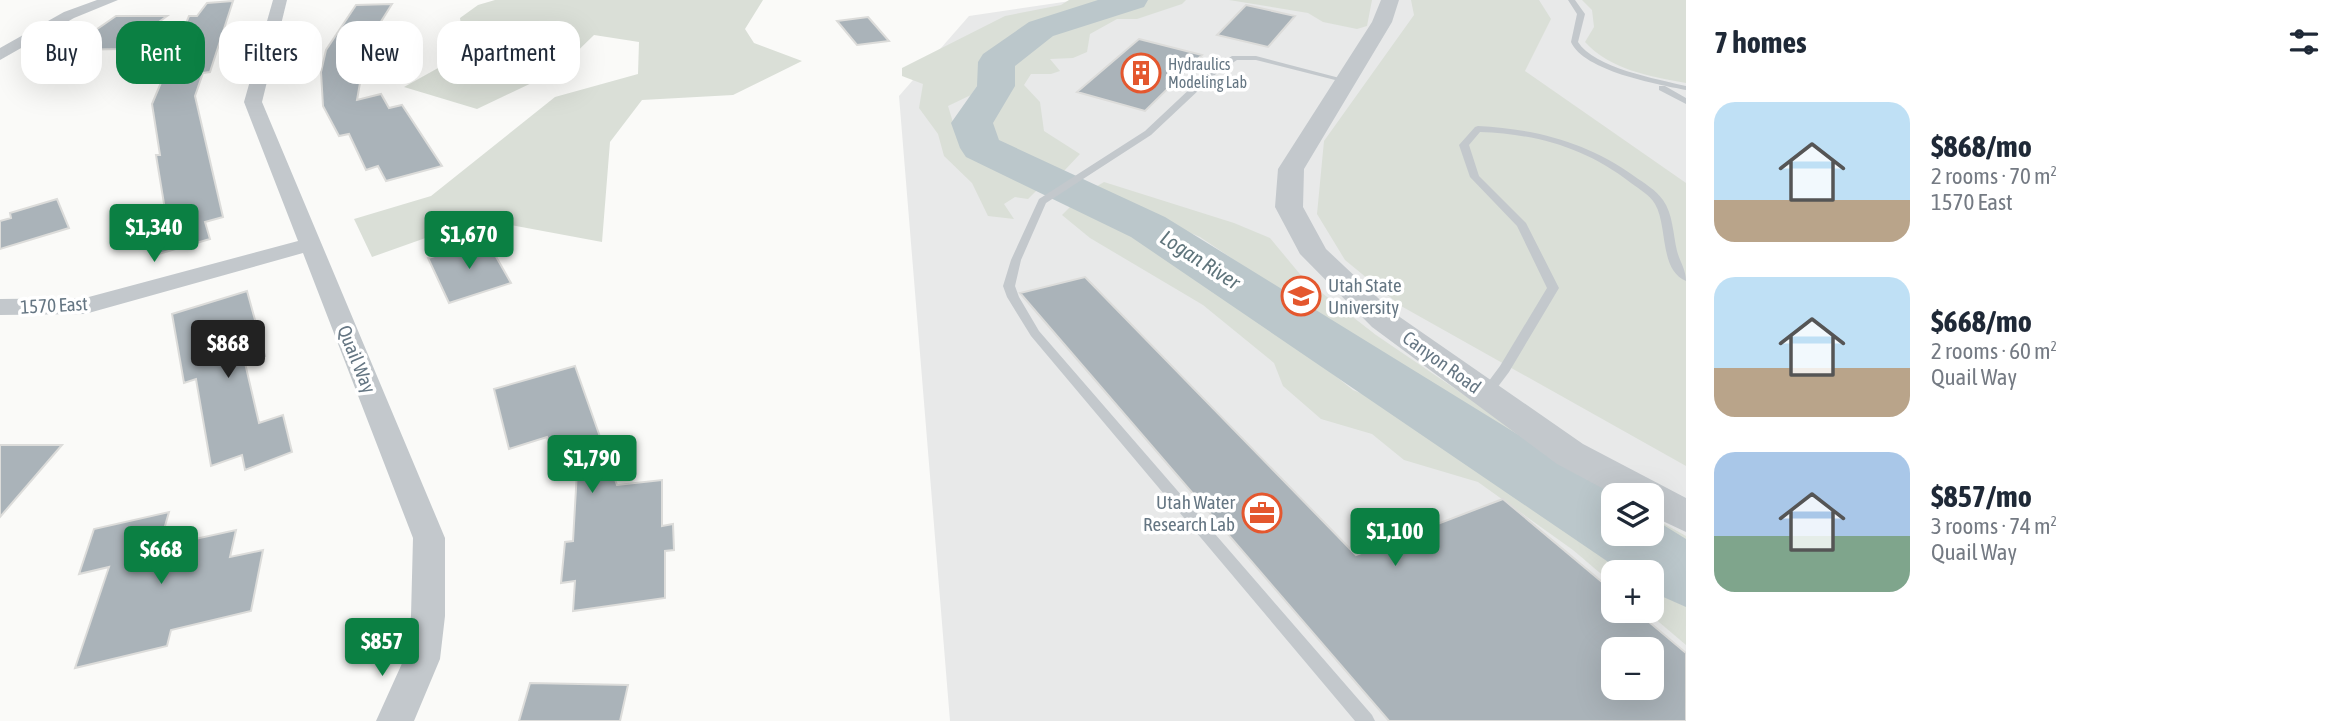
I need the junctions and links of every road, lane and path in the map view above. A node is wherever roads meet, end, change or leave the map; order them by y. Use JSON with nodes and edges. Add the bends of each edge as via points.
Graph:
{"nodes":[{"id":1,"x":111,"y":0,"type":"edge"},
{"id":2,"x":280,"y":0,"type":"edge"},
{"id":3,"x":1390,"y":0,"type":"edge"},
{"id":4,"x":1572,"y":0,"type":"edge"},
{"id":5,"x":0,"y":55,"type":"edge"},
{"id":6,"x":1347,"y":81,"type":"junction"},
{"id":7,"x":1649,"y":81,"type":"junction"},
{"id":8,"x":1686,"y":88,"type":"edge"},
{"id":9,"x":1686,"y":101,"type":"edge"},
{"id":10,"x":1042,"y":201,"type":"joint"},
{"id":11,"x":311,"y":244,"type":"junction"},
{"id":12,"x":1686,"y":278,"type":"edge"},
{"id":13,"x":0,"y":307,"type":"edge"},
{"id":14,"x":1486,"y":394,"type":"junction"},
{"id":15,"x":1625,"y":483,"type":"edge"},
{"id":16,"x":1664,"y":504,"type":"edge"},
{"id":17,"x":1686,"y":516,"type":"edge"},
{"id":18,"x":395,"y":721,"type":"edge"},
{"id":19,"x":1366,"y":721,"type":"edge"}],
"edges":[{"from":1,"to":5,"type":"street","via":[[69,15]]},
{"from":2,"to":11,"type":"street","name":"Quail Way","via":[[253,102]]},
{"from":3,"to":6,"type":"street","name":"Canyon Road"},
{"from":4,"to":7,"type":"lane","via":[[1581,14],[1573,41],[1576,47]]},
{"from":6,"to":10,"type":"lane","via":[[1256,58],[1236,58],[1214,71],[1148,132]]},
{"from":6,"to":14,"type":"street","name":"Canyon Road","via":[[1291,169],[1289,207],[1314,254],[1383,320]]},
{"from":7,"to":8,"type":"lane"},
{"from":7,"to":9,"type":"lane"},
{"from":10,"to":19,"type":"lane","via":[[1016,260],[1009,286],[1013,297],[1035,332]]},
{"from":11,"to":13,"type":"street","name":"1570 East","via":[[85,306]]},
{"from":11,"to":18,"type":"street","name":"Quail Way","via":[[429,538],[428,616],[422,659]]},
{"from":12,"to":14,"type":"lane","via":[[1668,238],[1660,202],[1615,165],[1566,141],[1514,130],[1478,129],[1464,145],[1475,177],[1522,225],[1553,288]]},
{"from":14,"to":15,"type":"street","name":"Canyon Road","via":[[1570,454]]},
{"from":16,"to":17,"type":"street","name":"Canyon Road"}]}
